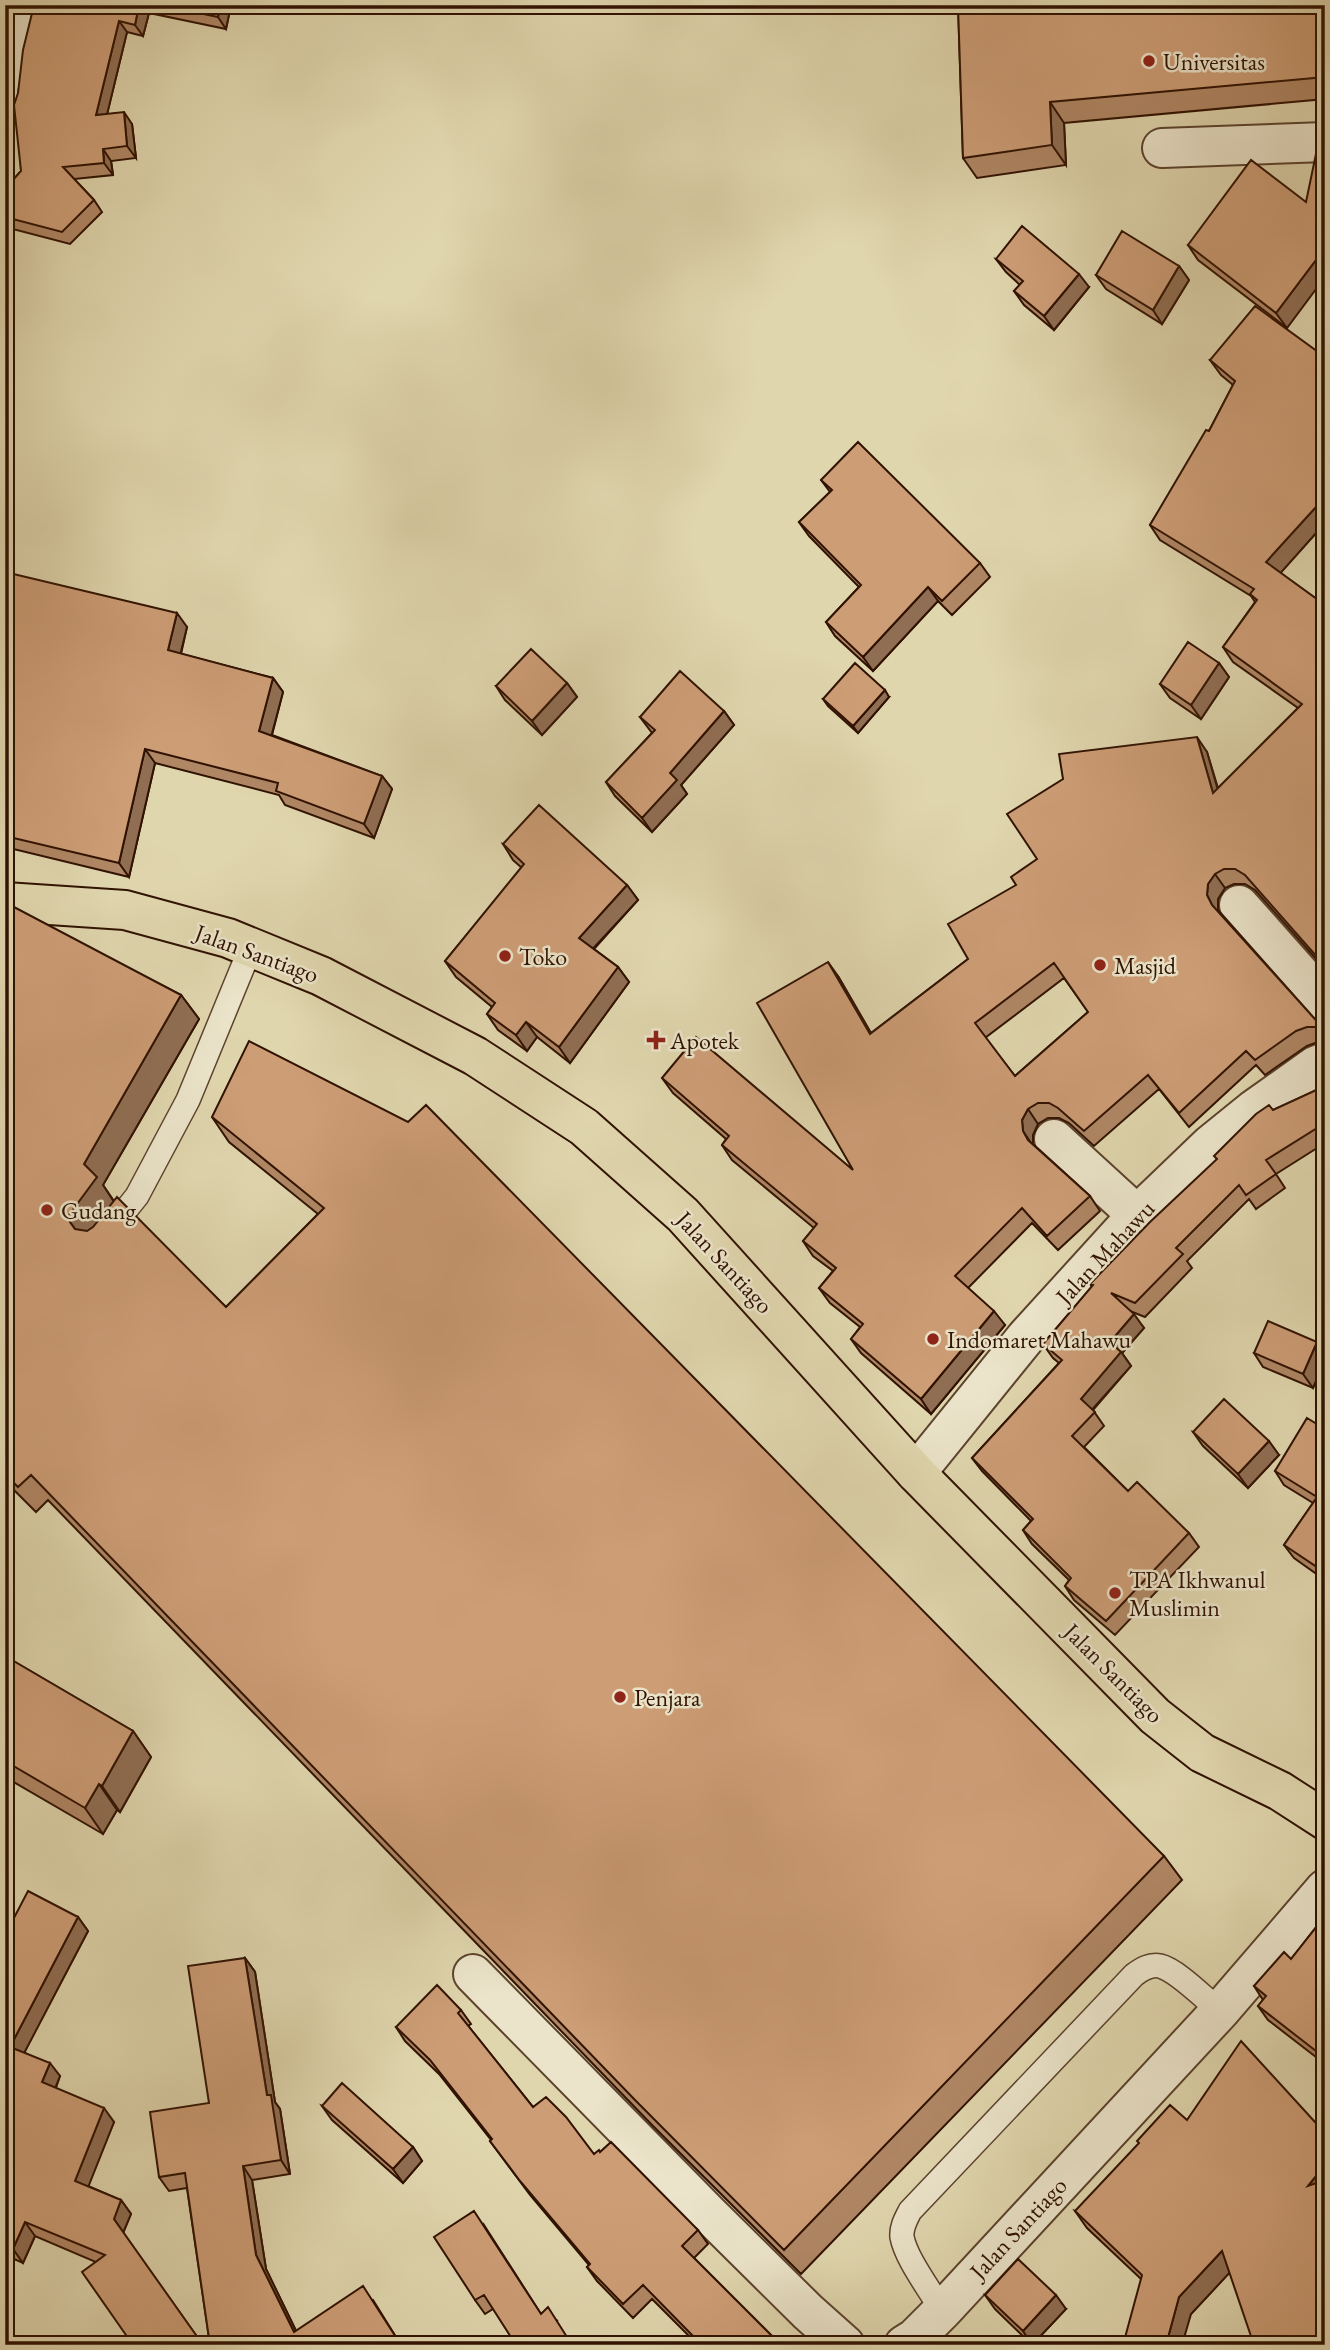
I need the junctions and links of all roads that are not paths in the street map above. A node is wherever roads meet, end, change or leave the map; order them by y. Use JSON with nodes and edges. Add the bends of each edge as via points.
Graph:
{"nodes":[{"id":1,"x":15,"y":5,"type":"edge"},
{"id":2,"x":5,"y":103,"type":"edge"},
{"id":3,"x":1325,"y":142,"type":"edge"},
{"id":4,"x":1162,"y":148,"type":"dead end"},
{"id":5,"x":5,"y":902,"type":"edge"},
{"id":6,"x":1239,"y":905,"type":"dead end"},
{"id":7,"x":251,"y":947,"type":"junction"},
{"id":8,"x":1325,"y":1002,"type":"edge"},
{"id":9,"x":1325,"y":1062,"type":"edge"},
{"id":10,"x":1054,"y":1139,"type":"dead end"},
{"id":11,"x":1137,"y":1215,"type":"junction"},
{"id":12,"x":100,"y":1242,"type":"edge"},
{"id":13,"x":916,"y":1473,"type":"junction"},
{"id":14,"x":1325,"y":1820,"type":"edge"},
{"id":15,"x":1325,"y":1889,"type":"edge"},
{"id":16,"x":473,"y":1974,"type":"dead end"},
{"id":17,"x":1220,"y":2011,"type":"junction"},
{"id":18,"x":942,"y":2311,"type":"junction"},
{"id":19,"x":845,"y":2345,"type":"edge"},
{"id":20,"x":904,"y":2345,"type":"edge"}],
"edges":[{"from":1,"to":2,"type":"street"},
{"from":3,"to":4,"type":"street"},
{"from":5,"to":7,"type":"highway","name":"Jalan Santiago","via":[[125,910]]},
{"from":6,"to":8,"type":"street"},
{"from":7,"to":12,"type":"lane","via":[[188,1100],[137,1196]]},
{"from":7,"to":13,"type":"highway","name":"Jalan Santiago","via":[[321,976],[475,1056],[584,1127],[683,1215]]},
{"from":9,"to":11,"type":"street","name":"Jalan Mahawu","via":[[1211,1144]]},
{"from":10,"to":11,"type":"street"},
{"from":11,"to":13,"type":"street","name":"Jalan Mahawu","via":[[1026,1337]]},
{"from":13,"to":14,"type":"highway","name":"Jalan Santiago","via":[[1155,1716],[1202,1752],[1280,1791]]},
{"from":15,"to":17,"type":"street","name":"Jalan Santiago"},
{"from":16,"to":19,"type":"street"},
{"from":17,"to":18,"type":"street","name":"Jalan Santiago"},
{"from":17,"to":18,"type":"lane","via":[[1169,1970],[1158,1965],[1144,1967],[910,2211],[903,2226],[906,2250]]},
{"from":18,"to":20,"type":"street","name":"Jalan Santiago"}]}
